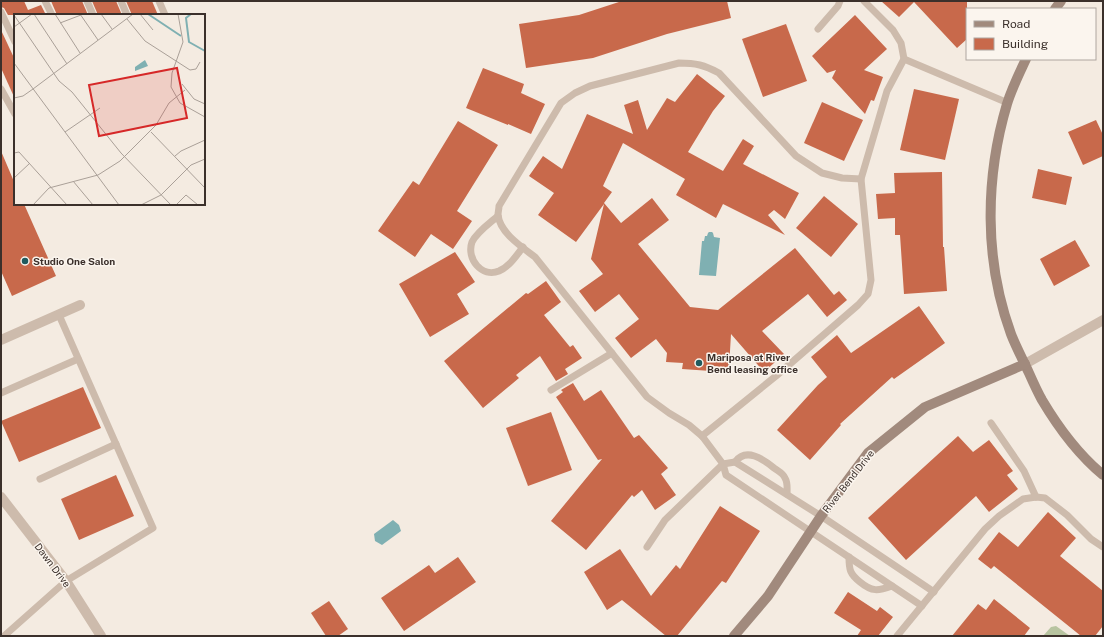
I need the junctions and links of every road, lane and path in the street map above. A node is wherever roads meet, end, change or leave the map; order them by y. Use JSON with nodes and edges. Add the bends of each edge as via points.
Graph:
{"nodes":[{"id":1,"x":45,"y":1,"type":"edge"},
{"id":2,"x":87,"y":1,"type":"edge"},
{"id":3,"x":121,"y":1,"type":"edge"},
{"id":4,"x":159,"y":1,"type":"edge"},
{"id":5,"x":840,"y":1,"type":"edge"},
{"id":6,"x":864,"y":1,"type":"edge"},
{"id":7,"x":1,"y":12,"type":"edge"},
{"id":8,"x":52,"y":14,"type":"edge"},
{"id":9,"x":93,"y":14,"type":"edge"},
{"id":10,"x":127,"y":14,"type":"edge"},
{"id":11,"x":165,"y":14,"type":"edge"},
{"id":12,"x":818,"y":29,"type":"dead end"},
{"id":13,"x":14,"y":40,"type":"edge"},
{"id":14,"x":904,"y":59,"type":"junction"},
{"id":15,"x":1026,"y":60,"type":"edge"},
{"id":16,"x":1,"y":89,"type":"edge"},
{"id":17,"x":1008,"y":103,"type":"junction"},
{"id":18,"x":14,"y":112,"type":"edge"},
{"id":19,"x":861,"y":178,"type":"junction"},
{"id":20,"x":498,"y":216,"type":"junction"},
{"id":21,"x":523,"y":248,"type":"junction"},
{"id":22,"x":80,"y":305,"type":"dead end"},
{"id":23,"x":58,"y":314,"type":"junction"},
{"id":24,"x":1103,"y":320,"type":"edge"},
{"id":25,"x":1,"y":340,"type":"edge"},
{"id":26,"x":612,"y":353,"type":"junction"},
{"id":27,"x":78,"y":359,"type":"junction"},
{"id":28,"x":1025,"y":364,"type":"junction"},
{"id":29,"x":551,"y":390,"type":"dead end"},
{"id":30,"x":1,"y":393,"type":"edge"},
{"id":31,"x":991,"y":423,"type":"dead end"},
{"id":32,"x":702,"y":436,"type":"junction"},
{"id":33,"x":116,"y":444,"type":"junction"},
{"id":34,"x":735,"y":462,"type":"junction"},
{"id":35,"x":723,"y":464,"type":"junction"},
{"id":36,"x":1103,"y":475,"type":"edge"},
{"id":37,"x":40,"y":479,"type":"dead end"},
{"id":38,"x":787,"y":494,"type":"junction"},
{"id":39,"x":1,"y":497,"type":"edge"},
{"id":40,"x":1036,"y":497,"type":"junction"},
{"id":41,"x":821,"y":516,"type":"junction"},
{"id":42,"x":811,"y":531,"type":"junction"},
{"id":43,"x":647,"y":547,"type":"dead end"},
{"id":44,"x":1103,"y":547,"type":"edge"},
{"id":45,"x":849,"y":557,"type":"junction"},
{"id":46,"x":66,"y":581,"type":"junction"},
{"id":47,"x":892,"y":586,"type":"junction"},
{"id":48,"x":934,"y":592,"type":"junction"},
{"id":49,"x":922,"y":606,"type":"junction"},
{"id":50,"x":1,"y":633,"type":"edge"},
{"id":51,"x":3,"y":636,"type":"edge"},
{"id":52,"x":101,"y":636,"type":"edge"},
{"id":53,"x":734,"y":636,"type":"edge"},
{"id":54,"x":897,"y":636,"type":"edge"}],
"edges":[{"from":1,"to":8,"type":"lane"},
{"from":2,"to":9,"type":"lane"},
{"from":3,"to":10,"type":"lane"},
{"from":4,"to":11,"type":"lane"},
{"from":5,"to":12,"type":"lane"},
{"from":6,"to":14,"type":"lane","via":[[893,30],[901,43]]},
{"from":7,"to":13,"type":"lane"},
{"from":14,"to":17,"type":"lane"},
{"from":14,"to":19,"type":"lane","via":[[887,91]]},
{"from":15,"to":17,"type":"street"},
{"from":16,"to":18,"type":"lane"},
{"from":17,"to":28,"type":"street","via":[[994,161],[990,223],[1002,302]]},
{"from":19,"to":20,"type":"lane","via":[[842,178],[822,173],[796,156],[719,73],[692,63],[679,63],[590,86],[561,103],[499,206]]},
{"from":19,"to":32,"type":"lane","via":[[871,280],[868,294],[776,376]]},
{"from":20,"to":21,"type":"lane","via":[[503,228]]},
{"from":20,"to":21,"type":"lane","via":[[473,242],[471,249],[475,265],[489,272],[498,271],[507,267]]},
{"from":21,"to":26,"type":"lane","via":[[535,257]]},
{"from":22,"to":23,"type":"street"},
{"from":23,"to":25,"type":"street"},
{"from":23,"to":27,"type":"lane"},
{"from":24,"to":28,"type":"street"},
{"from":26,"to":29,"type":"lane"},
{"from":26,"to":32,"type":"lane","via":[[647,397]]},
{"from":27,"to":30,"type":"lane"},
{"from":27,"to":33,"type":"lane"},
{"from":28,"to":36,"type":"street","via":[[1042,399],[1062,430]]},
{"from":28,"to":41,"type":"street","name":"River Bend Drive","via":[[925,407],[868,453]]},
{"from":31,"to":40,"type":"lane","via":[[1024,471]]},
{"from":32,"to":35,"type":"lane"},
{"from":33,"to":37,"type":"lane"},
{"from":33,"to":46,"type":"lane","via":[[153,528]]},
{"from":34,"to":35,"type":"lane"},
{"from":34,"to":38,"type":"lane"},
{"from":34,"to":38,"type":"lane","via":[[741,456],[750,455],[766,462],[782,473],[787,485]]},
{"from":35,"to":42,"type":"lane","via":[[726,475]]},
{"from":35,"to":43,"type":"lane","via":[[665,520]]},
{"from":38,"to":41,"type":"lane"},
{"from":39,"to":46,"type":"street","name":"Dawn Drive"},
{"from":40,"to":44,"type":"lane","via":[[1045,498]]},
{"from":40,"to":48,"type":"lane","via":[[1023,499],[999,516]]},
{"from":41,"to":42,"type":"street","name":"River Bend Drive"},
{"from":41,"to":48,"type":"lane"},
{"from":42,"to":45,"type":"lane"},
{"from":42,"to":53,"type":"street","name":"River Bend Drive","via":[[768,596]]},
{"from":45,"to":47,"type":"lane"},
{"from":45,"to":47,"type":"lane","via":[[852,575],[866,587],[876,590]]},
{"from":46,"to":51,"type":"lane"},
{"from":46,"to":52,"type":"street","name":"Dawn Drive"},
{"from":47,"to":49,"type":"lane"},
{"from":48,"to":49,"type":"lane"},
{"from":49,"to":54,"type":"lane"},
{"from":50,"to":51,"type":"lane"}]}
